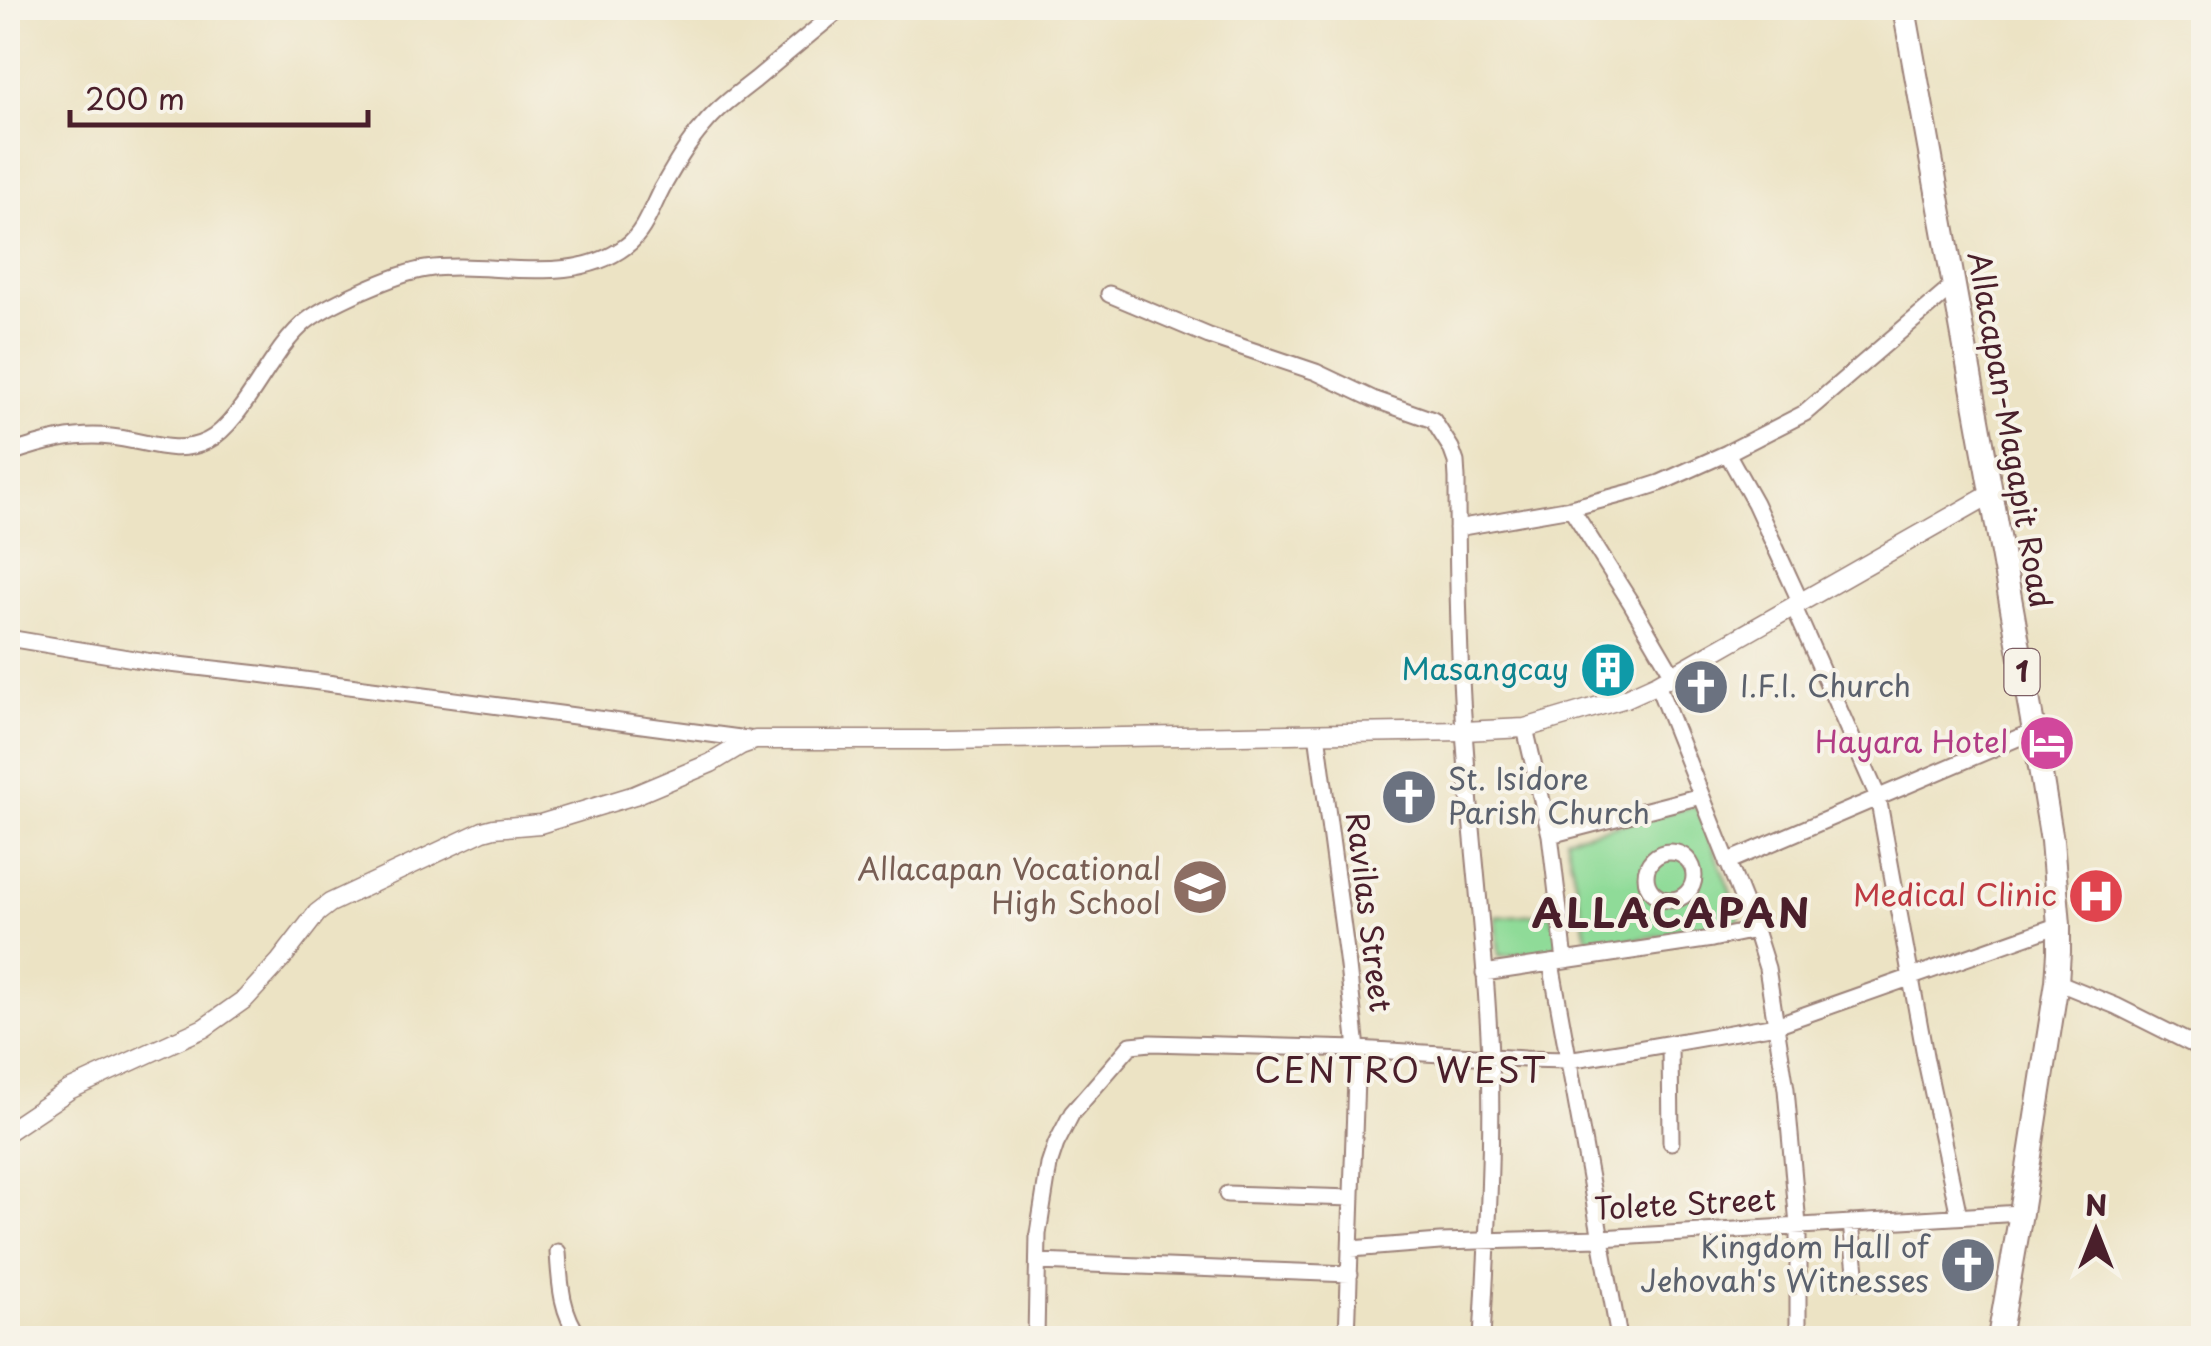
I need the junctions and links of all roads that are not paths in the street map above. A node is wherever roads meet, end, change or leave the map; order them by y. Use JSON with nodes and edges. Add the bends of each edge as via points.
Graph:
{"nodes":[{"id":1,"x":842,"y":8,"type":"edge"},
{"id":2,"x":1904,"y":8,"type":"edge"},
{"id":3,"x":1952,"y":287,"type":"junction"},
{"id":4,"x":1108,"y":294,"type":"dead end"},
{"id":5,"x":1727,"y":453,"type":"junction"},
{"id":6,"x":8,"y":454,"type":"edge"},
{"id":7,"x":1991,"y":494,"type":"junction"},
{"id":8,"x":1571,"y":508,"type":"junction"},
{"id":9,"x":1457,"y":528,"type":"junction"},
{"id":10,"x":1797,"y":603,"type":"junction"},
{"id":11,"x":8,"y":638,"type":"edge"},
{"id":12,"x":1665,"y":679,"type":"junction"},
{"id":13,"x":1525,"y":728,"type":"junction"},
{"id":14,"x":2034,"y":730,"type":"junction"},
{"id":15,"x":1464,"y":731,"type":"junction"},
{"id":16,"x":1317,"y":732,"type":"junction"},
{"id":17,"x":755,"y":740,"type":"junction"},
{"id":18,"x":1701,"y":796,"type":"junction"},
{"id":19,"x":1878,"y":796,"type":"junction"},
{"id":20,"x":1550,"y":835,"type":"junction"},
{"id":21,"x":1728,"y":862,"type":"junction"},
{"id":22,"x":2060,"y":924,"type":"junction"},
{"id":23,"x":1755,"y":930,"type":"junction"},
{"id":24,"x":1558,"y":962,"type":"junction"},
{"id":25,"x":1484,"y":973,"type":"junction"},
{"id":26,"x":1911,"y":976,"type":"junction"},
{"id":27,"x":2057,"y":982,"type":"junction"},
{"id":28,"x":1776,"y":1025,"type":"junction"},
{"id":29,"x":1670,"y":1044,"type":"junction"},
{"id":30,"x":1357,"y":1049,"type":"junction"},
{"id":31,"x":2204,"y":1050,"type":"edge"},
{"id":32,"x":1490,"y":1057,"type":"junction"},
{"id":33,"x":1568,"y":1060,"type":"junction"},
{"id":34,"x":8,"y":1131,"type":"edge"},
{"id":35,"x":1671,"y":1142,"type":"dead end"},
{"id":36,"x":1227,"y":1194,"type":"dead end"},
{"id":37,"x":1352,"y":1198,"type":"junction"},
{"id":38,"x":2021,"y":1213,"type":"junction"},
{"id":39,"x":1959,"y":1216,"type":"junction"},
{"id":40,"x":1851,"y":1223,"type":"junction"},
{"id":41,"x":1798,"y":1225,"type":"junction"},
{"id":42,"x":1600,"y":1238,"type":"junction"},
{"id":43,"x":1488,"y":1240,"type":"junction"},
{"id":44,"x":1352,"y":1249,"type":"junction"},
{"id":45,"x":558,"y":1252,"type":"dead end"},
{"id":46,"x":1038,"y":1262,"type":"junction"},
{"id":47,"x":1350,"y":1274,"type":"junction"},
{"id":48,"x":1857,"y":1280,"type":"dead end"},
{"id":49,"x":580,"y":1338,"type":"edge"},
{"id":50,"x":1036,"y":1338,"type":"edge"},
{"id":51,"x":1348,"y":1338,"type":"edge"},
{"id":52,"x":1482,"y":1338,"type":"edge"},
{"id":53,"x":1618,"y":1338,"type":"edge"},
{"id":54,"x":1798,"y":1338,"type":"edge"},
{"id":55,"x":1999,"y":1338,"type":"edge"}],
"edges":[{"from":1,"to":6,"type":"street","via":[[704,125],[638,235],[612,254],[538,270],[428,268],[362,292],[304,323],[226,426],[198,445],[168,448],[81,436]]},
{"from":2,"to":3,"type":"highway","name":"Allacapan-Magapit Road","number":"1"},
{"from":3,"to":5,"type":"street","via":[[1805,413]]},
{"from":3,"to":7,"type":"highway","name":"Allacapan-Magapit Road","number":"1"},
{"from":4,"to":9,"type":"street","via":[[1433,420],[1456,462]]},
{"from":5,"to":8,"type":"street","via":[[1660,482]]},
{"from":5,"to":10,"type":"street"},
{"from":7,"to":10,"type":"main road"},
{"from":7,"to":14,"type":"highway","name":"Allacapan-Magapit Road","number":"1"},
{"from":8,"to":9,"type":"street"},
{"from":8,"to":12,"type":"street","via":[[1631,603]]},
{"from":9,"to":15,"type":"street"},
{"from":10,"to":12,"type":"main road"},
{"from":10,"to":19,"type":"street"},
{"from":11,"to":17,"type":"street"},
{"from":12,"to":13,"type":"main road"},
{"from":12,"to":18,"type":"street"},
{"from":13,"to":15,"type":"main road"},
{"from":13,"to":20,"type":"street"},
{"from":14,"to":19,"type":"street"},
{"from":14,"to":22,"type":"highway","name":"Allacapan-Magapit Road","number":"1"},
{"from":15,"to":16,"type":"main road"},
{"from":15,"to":25,"type":"street"},
{"from":16,"to":17,"type":"main road"},
{"from":16,"to":30,"type":"street","name":"Ravilas Street"},
{"from":17,"to":34,"type":"main road","via":[[636,794],[540,824],[483,831],[346,894],[317,913],[280,961],[224,1014],[69,1090]]},
{"from":18,"to":20,"type":"street"},
{"from":18,"to":21,"type":"street"},
{"from":19,"to":21,"type":"street"},
{"from":19,"to":26,"type":"street"},
{"from":20,"to":24,"type":"street","via":[[1559,897]]},
{"from":21,"to":23,"type":"street"},
{"from":22,"to":26,"type":"street"},
{"from":22,"to":27,"type":"highway","name":"Allacapan-Magapit Road","number":"1"},
{"from":23,"to":24,"type":"street"},
{"from":23,"to":28,"type":"street"},
{"from":24,"to":25,"type":"street"},
{"from":24,"to":33,"type":"street"},
{"from":25,"to":32,"type":"street"},
{"from":26,"to":28,"type":"street"},
{"from":26,"to":39,"type":"street"},
{"from":27,"to":31,"type":"street"},
{"from":27,"to":38,"type":"highway","name":"Allacapan-Magapit Road","number":"1"},
{"from":28,"to":29,"type":"street"},
{"from":28,"to":41,"type":"street"},
{"from":29,"to":33,"type":"street"},
{"from":29,"to":35,"type":"street"},
{"from":30,"to":32,"type":"street"},
{"from":30,"to":37,"type":"street","name":"Ravilas Street"},
{"from":30,"to":46,"type":"street","via":[[1131,1046],[1060,1134],[1040,1217]]},
{"from":32,"to":33,"type":"street"},
{"from":32,"to":43,"type":"street"},
{"from":33,"to":42,"type":"street"},
{"from":36,"to":37,"type":"street"},
{"from":37,"to":44,"type":"street","name":"Ravilas Street"},
{"from":38,"to":39,"type":"street","name":"Tolete Street"},
{"from":38,"to":55,"type":"highway","name":"Allacapan-Magapit Road","number":"1"},
{"from":39,"to":40,"type":"street","name":"Tolete Street"},
{"from":40,"to":41,"type":"street","name":"Tolete Street"},
{"from":40,"to":48,"type":"street"},
{"from":41,"to":42,"type":"street","name":"Tolete Street"},
{"from":41,"to":54,"type":"street"},
{"from":42,"to":43,"type":"street","name":"Tolete Street"},
{"from":42,"to":53,"type":"street"},
{"from":43,"to":44,"type":"street","name":"Tolete Street"},
{"from":43,"to":52,"type":"street"},
{"from":44,"to":47,"type":"street","name":"Ravilas Street"},
{"from":45,"to":49,"type":"street","via":[[560,1293]]},
{"from":46,"to":47,"type":"street"},
{"from":46,"to":50,"type":"street"},
{"from":47,"to":51,"type":"street","name":"Ravilas Street"}]}
